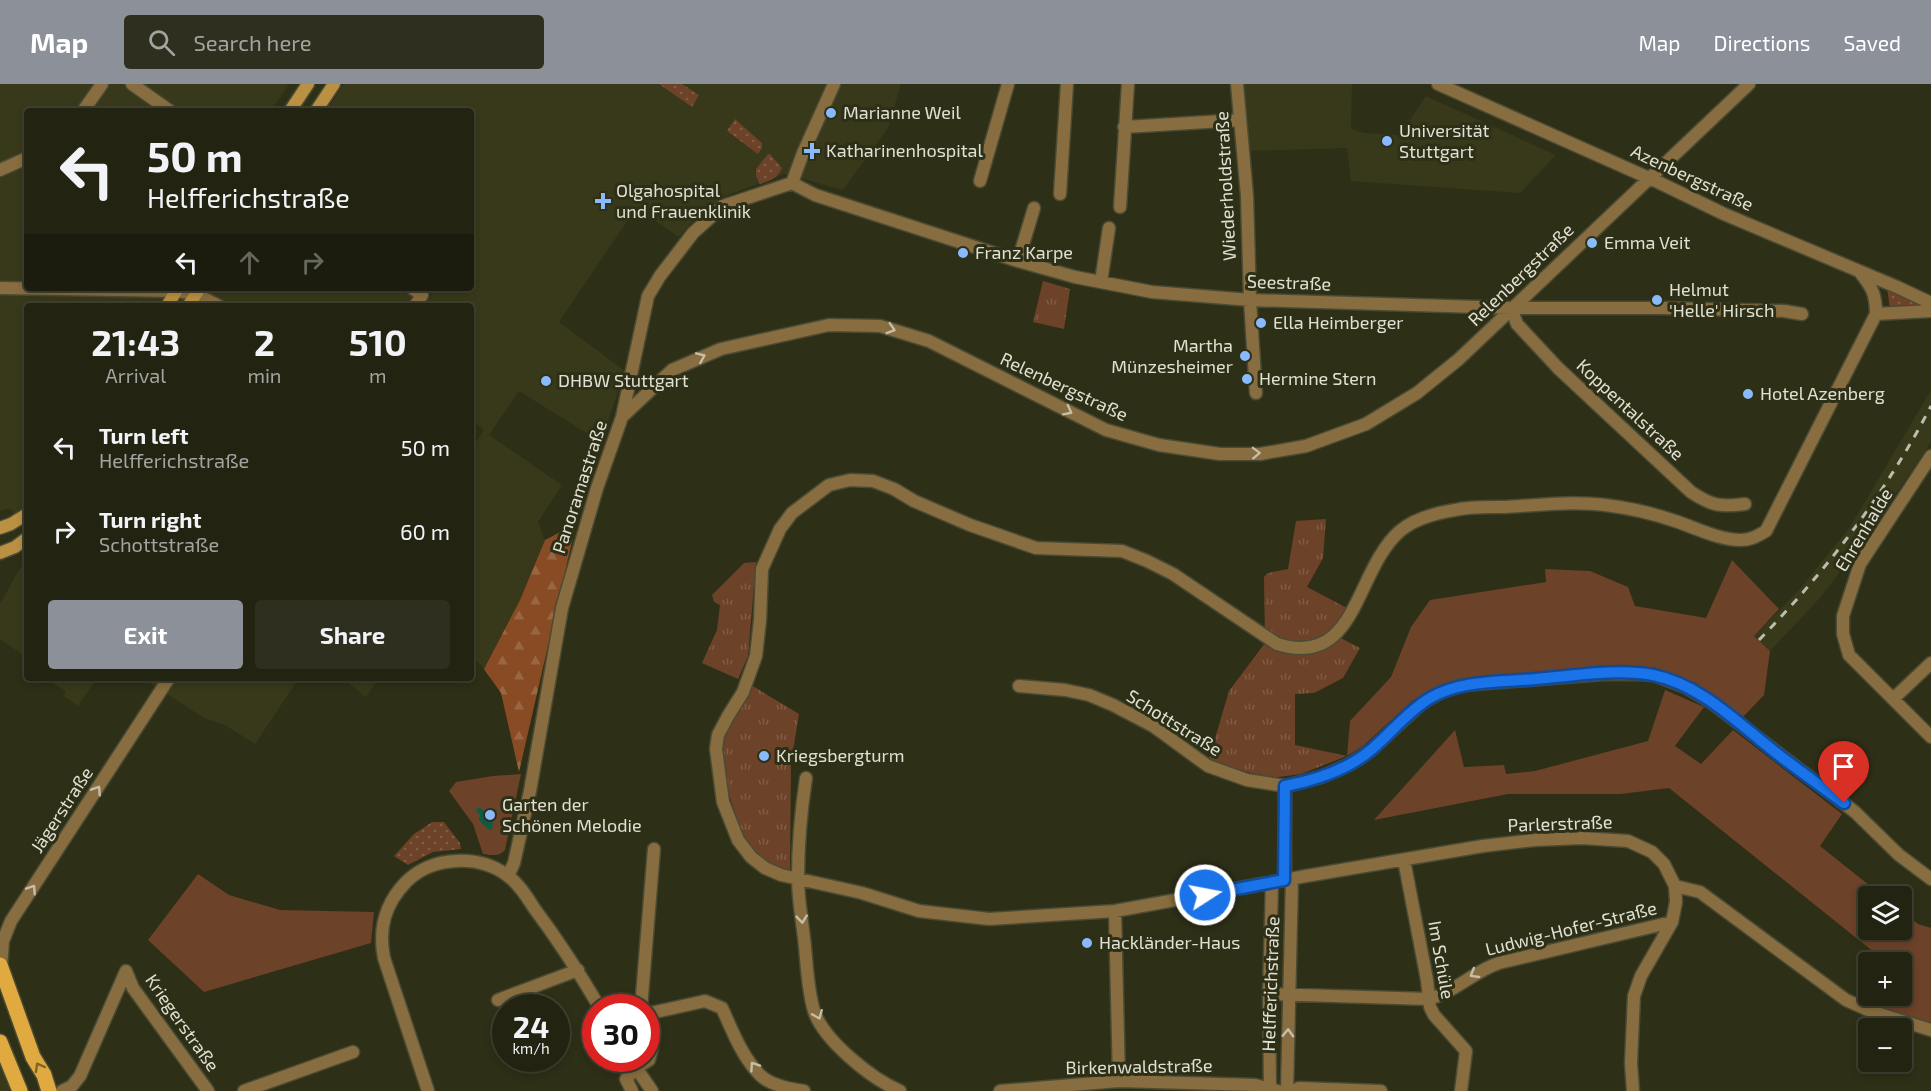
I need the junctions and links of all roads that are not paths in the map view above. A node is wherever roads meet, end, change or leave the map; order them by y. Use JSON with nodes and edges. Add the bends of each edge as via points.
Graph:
{"nodes":[{"id":1,"x":102,"y":84,"type":"edge"},
{"id":2,"x":132,"y":84,"type":"edge"},
{"id":3,"x":308,"y":84,"type":"edge"},
{"id":4,"x":334,"y":84,"type":"edge"},
{"id":5,"x":834,"y":84,"type":"edge"},
{"id":6,"x":1008,"y":84,"type":"edge"},
{"id":7,"x":1067,"y":84,"type":"edge"},
{"id":8,"x":1128,"y":84,"type":"edge"},
{"id":9,"x":1237,"y":84,"type":"edge"},
{"id":10,"x":1438,"y":84,"type":"edge"},
{"id":11,"x":1749,"y":84,"type":"edge"},
{"id":12,"x":85,"y":108,"type":"edge"},
{"id":13,"x":167,"y":108,"type":"edge"},
{"id":14,"x":292,"y":108,"type":"edge"},
{"id":15,"x":318,"y":108,"type":"edge"},
{"id":16,"x":1240,"y":120,"type":"junction"},
{"id":17,"x":1124,"y":127,"type":"junction"},
{"id":18,"x":24,"y":159,"type":"edge"},
{"id":19,"x":0,"y":170,"type":"edge"},
{"id":20,"x":1649,"y":178,"type":"junction"},
{"id":21,"x":980,"y":181,"type":"dead end"},
{"id":22,"x":792,"y":183,"type":"junction"},
{"id":23,"x":1060,"y":194,"type":"dead end"},
{"id":24,"x":1120,"y":207,"type":"dead end"},
{"id":25,"x":1034,"y":208,"type":"dead end"},
{"id":26,"x":1109,"y":228,"type":"dead end"},
{"id":27,"x":1018,"y":261,"type":"junction"},
{"id":28,"x":1859,"y":271,"type":"junction"},
{"id":29,"x":1101,"y":282,"type":"junction"},
{"id":30,"x":0,"y":288,"type":"edge"},
{"id":31,"x":24,"y":288,"type":"edge"},
{"id":32,"x":198,"y":291,"type":"edge"},
{"id":33,"x":1250,"y":300,"type":"junction"},
{"id":34,"x":215,"y":303,"type":"edge"},
{"id":35,"x":1931,"y":303,"type":"edge"},
{"id":36,"x":1511,"y":308,"type":"junction"},
{"id":37,"x":1931,"y":311,"type":"edge"},
{"id":38,"x":1802,"y":314,"type":"dead end"},
{"id":39,"x":1876,"y":314,"type":"junction"},
{"id":40,"x":1256,"y":393,"type":"dead end"},
{"id":41,"x":622,"y":417,"type":"junction"},
{"id":42,"x":1931,"y":456,"type":"edge"},
{"id":43,"x":1745,"y":504,"type":"dead end"},
{"id":44,"x":24,"y":516,"type":"edge"},
{"id":45,"x":0,"y":528,"type":"edge"},
{"id":46,"x":24,"y":540,"type":"edge"},
{"id":47,"x":0,"y":553,"type":"edge"},
{"id":48,"x":1931,"y":663,"type":"edge"},
{"id":49,"x":167,"y":681,"type":"edge"},
{"id":50,"x":1019,"y":686,"type":"dead end"},
{"id":51,"x":1893,"y":699,"type":"junction"},
{"id":52,"x":1931,"y":737,"type":"edge"},
{"id":53,"x":806,"y":778,"type":"dead end"},
{"id":54,"x":1285,"y":786,"type":"junction"},
{"id":55,"x":654,"y":849,"type":"dead end"},
{"id":56,"x":1404,"y":860,"type":"junction"},
{"id":57,"x":508,"y":876,"type":"junction"},
{"id":58,"x":1931,"y":879,"type":"edge"},
{"id":59,"x":798,"y":880,"type":"junction"},
{"id":60,"x":1283,"y":880,"type":"junction"},
{"id":61,"x":1675,"y":886,"type":"junction"},
{"id":62,"x":1115,"y":911,"type":"junction"},
{"id":63,"x":1672,"y":922,"type":"junction"},
{"id":64,"x":0,"y":966,"type":"edge"},
{"id":65,"x":578,"y":970,"type":"junction"},
{"id":66,"x":514,"y":994,"type":"edge"},
{"id":67,"x":592,"y":994,"type":"edge"},
{"id":68,"x":642,"y":994,"type":"edge"},
{"id":69,"x":1269,"y":994,"type":"junction"},
{"id":70,"x":1289,"y":995,"type":"junction"},
{"id":71,"x":1428,"y":999,"type":"junction"},
{"id":72,"x":660,"y":1011,"type":"edge"},
{"id":73,"x":1931,"y":1030,"type":"edge"},
{"id":74,"x":0,"y":1042,"type":"edge"},
{"id":75,"x":353,"y":1052,"type":"dead end"},
{"id":76,"x":629,"y":1072,"type":"edge"},
{"id":77,"x":639,"y":1072,"type":"edge"},
{"id":78,"x":1126,"y":1085,"type":"edge"},
{"id":79,"x":1274,"y":1089,"type":"edge"},
{"id":80,"x":20,"y":1091,"type":"edge"},
{"id":81,"x":49,"y":1091,"type":"edge"},
{"id":82,"x":62,"y":1091,"type":"edge"},
{"id":83,"x":208,"y":1091,"type":"edge"},
{"id":84,"x":244,"y":1091,"type":"edge"},
{"id":85,"x":428,"y":1091,"type":"edge"},
{"id":86,"x":632,"y":1091,"type":"edge"},
{"id":87,"x":652,"y":1091,"type":"edge"},
{"id":88,"x":804,"y":1091,"type":"edge"},
{"id":89,"x":900,"y":1091,"type":"edge"},
{"id":90,"x":1000,"y":1091,"type":"edge"},
{"id":91,"x":1287,"y":1091,"type":"edge"},
{"id":92,"x":1294,"y":1091,"type":"edge"},
{"id":93,"x":1381,"y":1091,"type":"edge"},
{"id":94,"x":1461,"y":1091,"type":"edge"},
{"id":95,"x":1633,"y":1091,"type":"edge"}],
"edges":[{"from":1,"to":12,"type":"street"},
{"from":2,"to":13,"type":"street"},
{"from":3,"to":14,"type":"main road"},
{"from":4,"to":15,"type":"main road"},
{"from":5,"to":22,"type":"street"},
{"from":6,"to":21,"type":"street"},
{"from":7,"to":23,"type":"street"},
{"from":8,"to":17,"type":"street"},
{"from":9,"to":16,"type":"street","name":"Wiederholdstraße"},
{"from":10,"to":20,"type":"street","name":"Azenbergstraße"},
{"from":11,"to":20,"type":"street","name":"Relenbergstraße"},
{"from":16,"to":17,"type":"street"},
{"from":16,"to":33,"type":"street","name":"Wiederholdstraße"},
{"from":17,"to":24,"type":"street"},
{"from":18,"to":19,"type":"street"},
{"from":20,"to":28,"type":"street","name":"Azenbergstraße"},
{"from":20,"to":36,"type":"street","name":"Relenbergstraße"},
{"from":22,"to":27,"type":"street","name":"Seestraße","via":[[815,195]]},
{"from":22,"to":41,"type":"street","name":"Panoramastraße","via":[[723,206],[693,233],[660,276],[648,296]]},
{"from":25,"to":27,"type":"street"},
{"from":26,"to":29,"type":"street"},
{"from":27,"to":29,"type":"street","name":"Seestraße"},
{"from":28,"to":35,"type":"street","name":"Azenbergstraße"},
{"from":28,"to":39,"type":"street","via":[[1876,298]]},
{"from":29,"to":33,"type":"street","name":"Seestraße","via":[[1152,292]]},
{"from":30,"to":31,"type":"street"},
{"from":32,"to":34,"type":"street"},
{"from":33,"to":36,"type":"street","name":"Seestraße"},
{"from":33,"to":40,"type":"street","name":"Wiederholdstraße"},
{"from":36,"to":38,"type":"street","name":"Seestraße","via":[[1661,308]]},
{"from":41,"to":36,"type":"street","name":"Relenbergstraße","one_way":true,"via":[[672,370],[721,349],[829,325],[880,326],[929,341],[1106,430],[1160,445],[1220,454],[1260,454],[1306,446],[1366,424],[1417,393]]},
{"from":36,"to":43,"type":"street","name":"Koppentalstraße","via":[[1517,324],[1558,368],[1691,492],[1722,507]]},
{"from":37,"to":39,"type":"street"},
{"from":39,"to":59,"type":"street","name":"Parlerstraße","via":[[1766,531],[1753,539],[1739,540],[1637,509],[1601,504],[1457,509],[1425,517],[1401,530],[1383,549],[1338,634],[1308,649],[1277,644],[1173,574],[1122,551],[1036,548],[970,525],[873,481],[850,480],[829,485],[792,513],[762,568],[756,656],[743,692],[718,735],[716,749],[723,802],[738,840],[765,868]]},
{"from":41,"to":57,"type":"street","name":"Panoramastraße","via":[[562,608],[530,791]]},
{"from":42,"to":51,"type":"street","name":"Ehrenhalde","via":[[1860,564],[1843,616],[1849,655]]},
{"from":44,"to":45,"type":"main road"},
{"from":46,"to":47,"type":"main road"},
{"from":48,"to":51,"type":"street"},
{"from":64,"to":49,"type":"street","name":"Jägerstraße","one_way":true,"via":[[3,941],[11,921]]},
{"from":50,"to":54,"type":"street","name":"Schottstraße","via":[[1089,695],[1153,726],[1208,766],[1247,780]]},
{"from":51,"to":52,"type":"street","name":"Ehrenhalde"},
{"from":53,"to":59,"type":"street"},
{"from":54,"to":58,"type":"street","name":"Schottstraße","via":[[1321,777],[1350,764],[1422,703],[1462,685],[1602,674],[1654,675],[1711,702],[1855,812],[1899,855]]},
{"from":54,"to":60,"type":"street","name":"Helfferichstraße"},
{"from":55,"to":68,"type":"street"},
{"from":56,"to":60,"type":"street","name":"Parlerstraße"},
{"from":56,"to":61,"type":"street","name":"Parlerstraße","via":[[1536,840],[1628,841],[1659,858]]},
{"from":56,"to":71,"type":"street","name":"Im Schüle"},
{"from":57,"to":65,"type":"street"},
{"from":57,"to":85,"type":"street","via":[[468,861],[438,864],[408,881],[384,917],[384,958]]},
{"from":59,"to":62,"type":"street","name":"Parlerstraße","via":[[862,893],[919,911],[989,919]]},
{"from":59,"to":89,"type":"street","one_way":true,"via":[[814,1011],[833,1040],[854,1060],[887,1086]]},
{"from":60,"to":62,"type":"street","name":"Parlerstraße"},
{"from":60,"to":69,"type":"street","name":"Helfferichstraße"},
{"from":60,"to":70,"type":"street","name":"Helfferichstraße"},
{"from":61,"to":63,"type":"street"},
{"from":61,"to":73,"type":"street","via":[[1700,892],[1846,1000]]},
{"from":62,"to":78,"type":"street"},
{"from":63,"to":71,"type":"street","name":"Ludwig-Hofer-Straße","one_way":true,"via":[[1499,963]]},
{"from":63,"to":95,"type":"street","via":[[1634,996]]},
{"from":81,"to":64,"type":"main road","one_way":true},
{"from":65,"to":66,"type":"street"},
{"from":65,"to":67,"type":"street"},
{"from":69,"to":70,"type":"street","name":"Ludwig-Hofer-Straße"},
{"from":69,"to":79,"type":"street","name":"Helfferichstraße"},
{"from":70,"to":71,"type":"street","name":"Ludwig-Hofer-Straße"},
{"from":91,"to":70,"type":"street","name":"Helfferichstraße","one_way":true},
{"from":71,"to":94,"type":"street","name":"Im Schüle","via":[[1434,1015],[1466,1051]]},
{"from":88,"to":72,"type":"street","one_way":true,"via":[[760,1076],[722,1008],[705,1001]]},
{"from":74,"to":80,"type":"main road"},
{"from":75,"to":84,"type":"street"},
{"from":76,"to":86,"type":"street","via":[[626,1079]]},
{"from":77,"to":87,"type":"street"},
{"from":78,"to":79,"type":"street","name":"Birkenwaldstraße","via":[[1255,1084]]},
{"from":78,"to":90,"type":"street","name":"Birkenwaldstraße"},
{"from":82,"to":83,"type":"street","name":"Kriegerstraße","via":[[80,1076],[126,971]]},
{"from":92,"to":93,"type":"street"}]}
